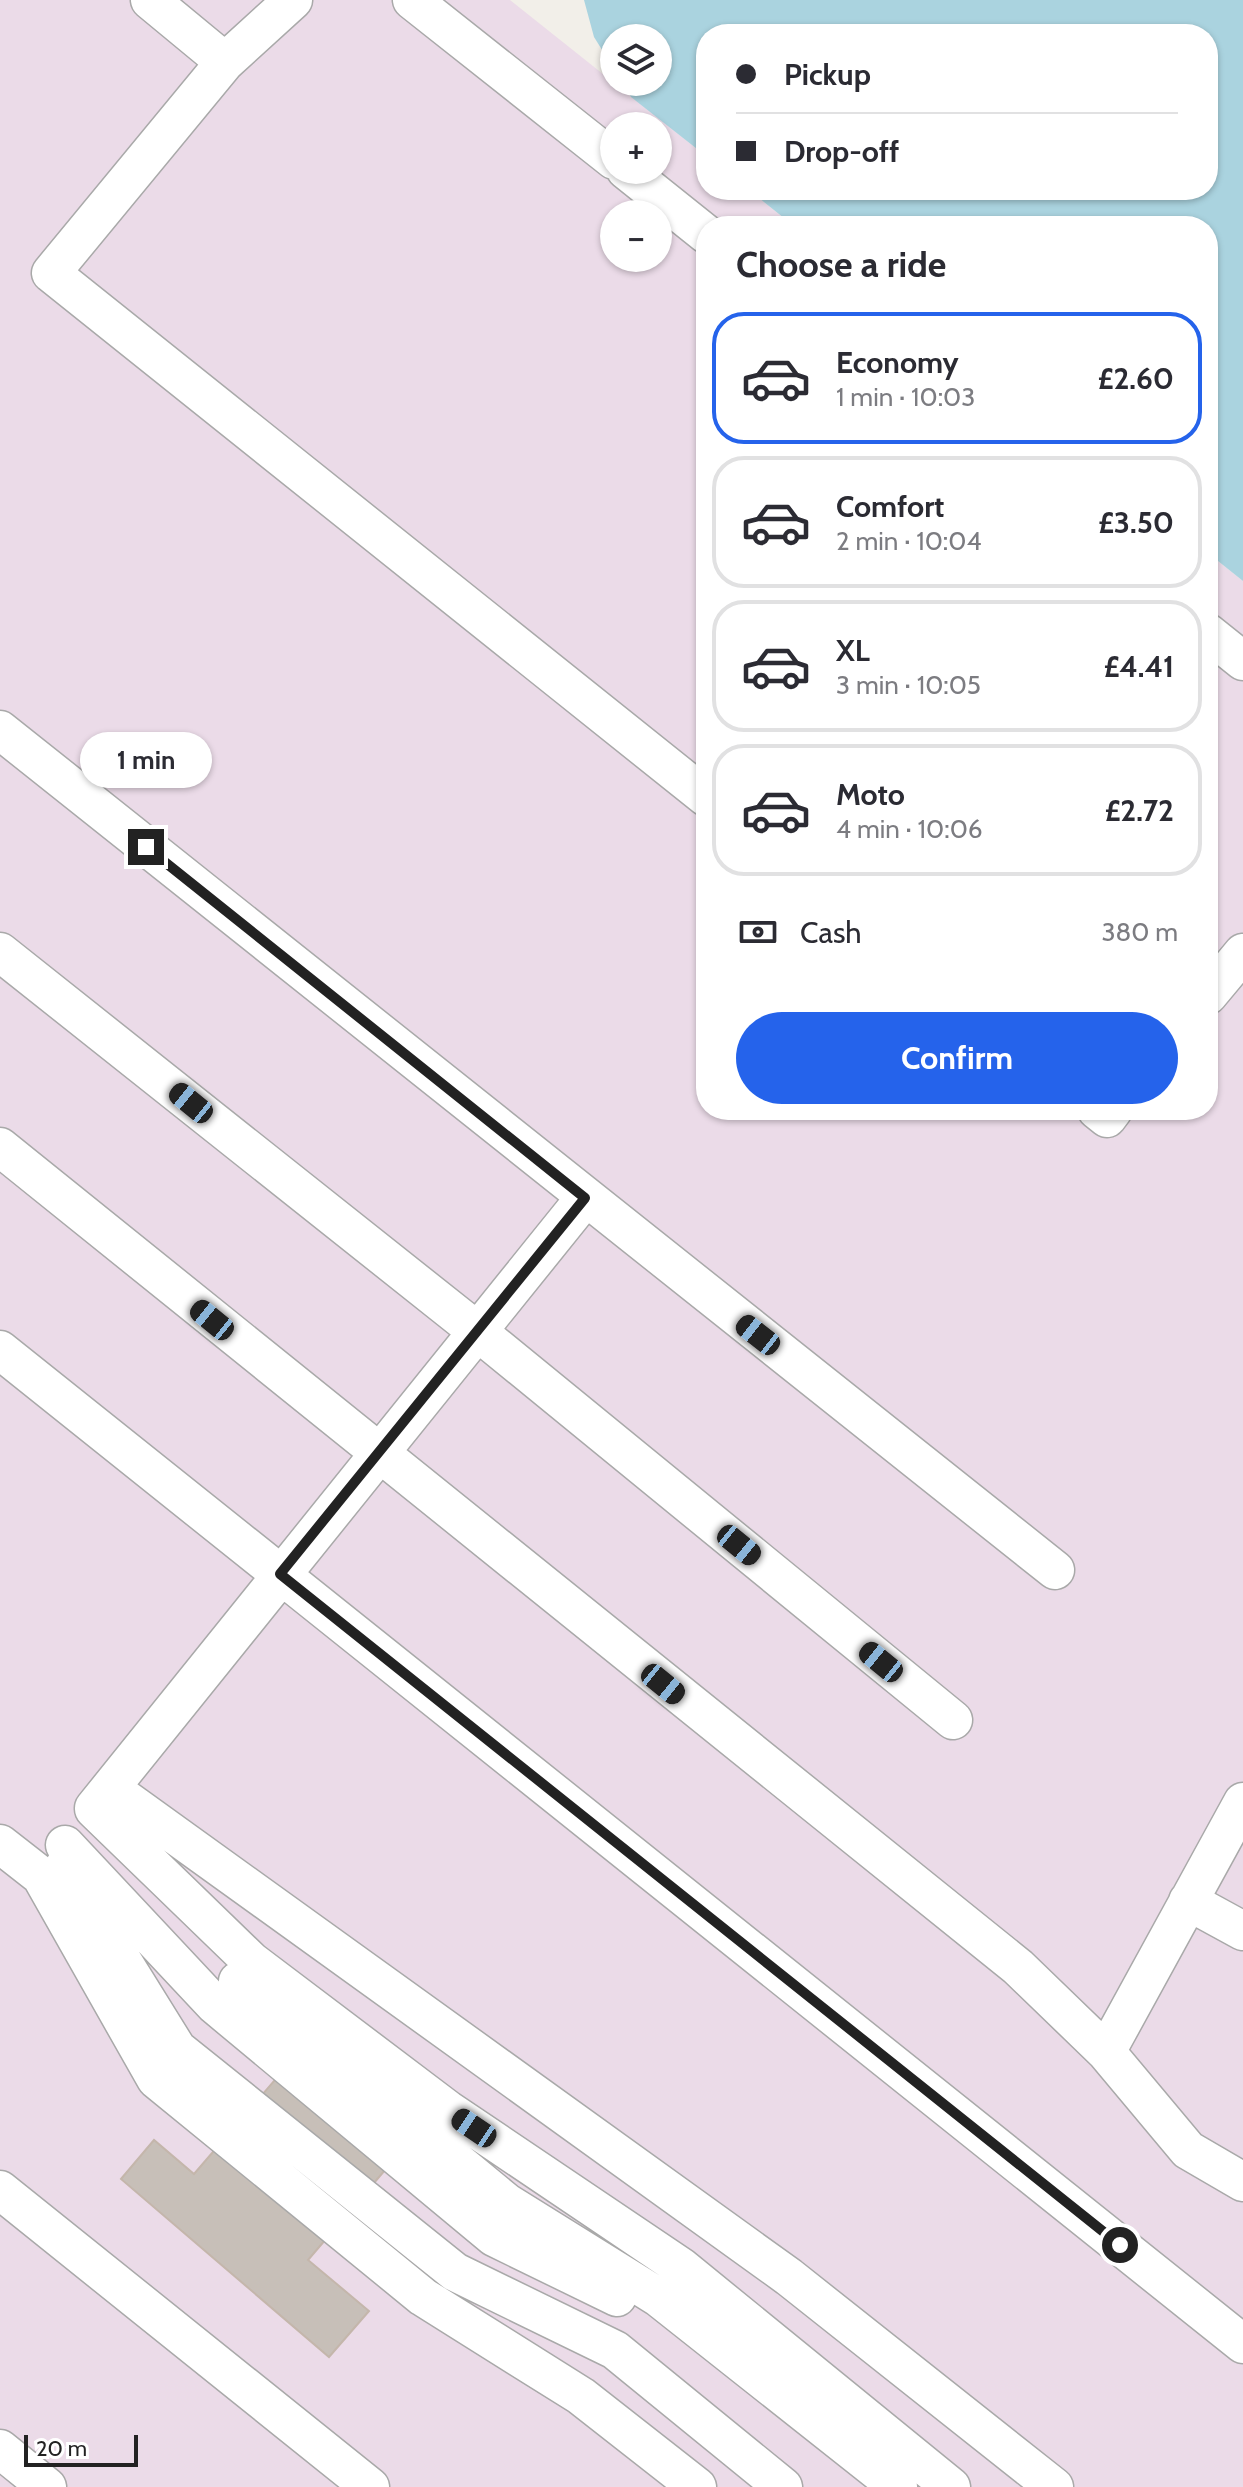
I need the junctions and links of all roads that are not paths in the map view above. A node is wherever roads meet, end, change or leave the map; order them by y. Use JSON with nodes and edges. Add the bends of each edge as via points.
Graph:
{"nodes":[{"id":1,"x":150,"y":0,"type":"edge"},
{"id":2,"x":293,"y":0,"type":"edge"},
{"id":3,"x":412,"y":0,"type":"edge"},
{"id":4,"x":225,"y":62,"type":"junction"},
{"id":5,"x":600,"y":149,"type":"edge"},
{"id":6,"x":644,"y":184,"type":"edge"},
{"id":7,"x":696,"y":226,"type":"edge"},
{"id":8,"x":1218,"y":641,"type":"edge"},
{"id":9,"x":1243,"y":661,"type":"edge"},
{"id":10,"x":0,"y":730,"type":"edge"},
{"id":11,"x":696,"y":789,"type":"edge"},
{"id":12,"x":0,"y":952,"type":"edge"},
{"id":13,"x":1243,"y":953,"type":"edge"},
{"id":14,"x":1218,"y":983,"type":"edge"},
{"id":15,"x":0,"y":1147,"type":"edge"},
{"id":16,"x":585,"y":1198,"type":"junction"},
{"id":17,"x":477,"y":1331,"type":"junction"},
{"id":18,"x":0,"y":1350,"type":"edge"},
{"id":19,"x":377,"y":1454,"type":"junction"},
{"id":20,"x":1055,"y":1570,"type":"dead end"},
{"id":21,"x":280,"y":1574,"type":"junction"},
{"id":22,"x":953,"y":1720,"type":"dead end"},
{"id":23,"x":1243,"y":1802,"type":"edge"},
{"id":24,"x":74,"y":1834,"type":"junction"},
{"id":25,"x":0,"y":1844,"type":"edge"},
{"id":26,"x":1188,"y":1901,"type":"junction"},
{"id":27,"x":1243,"y":1931,"type":"edge"},
{"id":28,"x":1106,"y":2052,"type":"junction"},
{"id":29,"x":1243,"y":2182,"type":"edge"},
{"id":30,"x":0,"y":2190,"type":"edge"},
{"id":31,"x":1243,"y":2344,"type":"edge"},
{"id":32,"x":0,"y":2449,"type":"edge"},
{"id":33,"x":47,"y":2487,"type":"edge"},
{"id":34,"x":370,"y":2487,"type":"edge"},
{"id":35,"x":697,"y":2487,"type":"edge"},
{"id":36,"x":783,"y":2487,"type":"edge"},
{"id":37,"x":862,"y":2487,"type":"edge"},
{"id":38,"x":898,"y":2487,"type":"edge"},
{"id":39,"x":951,"y":2487,"type":"edge"},
{"id":40,"x":1054,"y":2487,"type":"edge"}],
"edges":[{"from":1,"to":4,"type":"street"},
{"from":2,"to":4,"type":"street"},
{"from":3,"to":5,"type":"street"},
{"from":4,"to":11,"type":"street","via":[[51,273]]},
{"from":6,"to":7,"type":"street"},
{"from":8,"to":9,"type":"street"},
{"from":10,"to":16,"type":"street"},
{"from":12,"to":17,"type":"street"},
{"from":13,"to":14,"type":"street"},
{"from":15,"to":19,"type":"street"},
{"from":16,"to":17,"type":"street"},
{"from":16,"to":20,"type":"street"},
{"from":17,"to":19,"type":"street"},
{"from":17,"to":22,"type":"street"},
{"from":18,"to":21,"type":"street"},
{"from":19,"to":21,"type":"street"},
{"from":19,"to":28,"type":"street","via":[[1018,1967]]},
{"from":21,"to":24,"type":"street"},
{"from":21,"to":31,"type":"street"},
{"from":23,"to":26,"type":"street"},
{"from":24,"to":25,"type":"street"},
{"from":24,"to":35,"type":"street","via":[[156,2079],[423,2297],[581,2396]]},
{"from":24,"to":36,"type":"street","via":[[177,2049],[455,2272],[615,2350]]},
{"from":24,"to":37,"type":"street","via":[[215,2005],[494,2237],[648,2312]]},
{"from":24,"to":38,"type":"street","via":[[240,1982],[507,2203],[658,2297]]},
{"from":24,"to":39,"type":"street","via":[[448,2110],[681,2267]]},
{"from":24,"to":40,"type":"street","via":[[789,2277]]},
{"from":26,"to":27,"type":"street"},
{"from":26,"to":28,"type":"street"},
{"from":28,"to":29,"type":"street","via":[[1188,2150]]},
{"from":30,"to":34,"type":"street"},
{"from":32,"to":33,"type":"street"}]}
